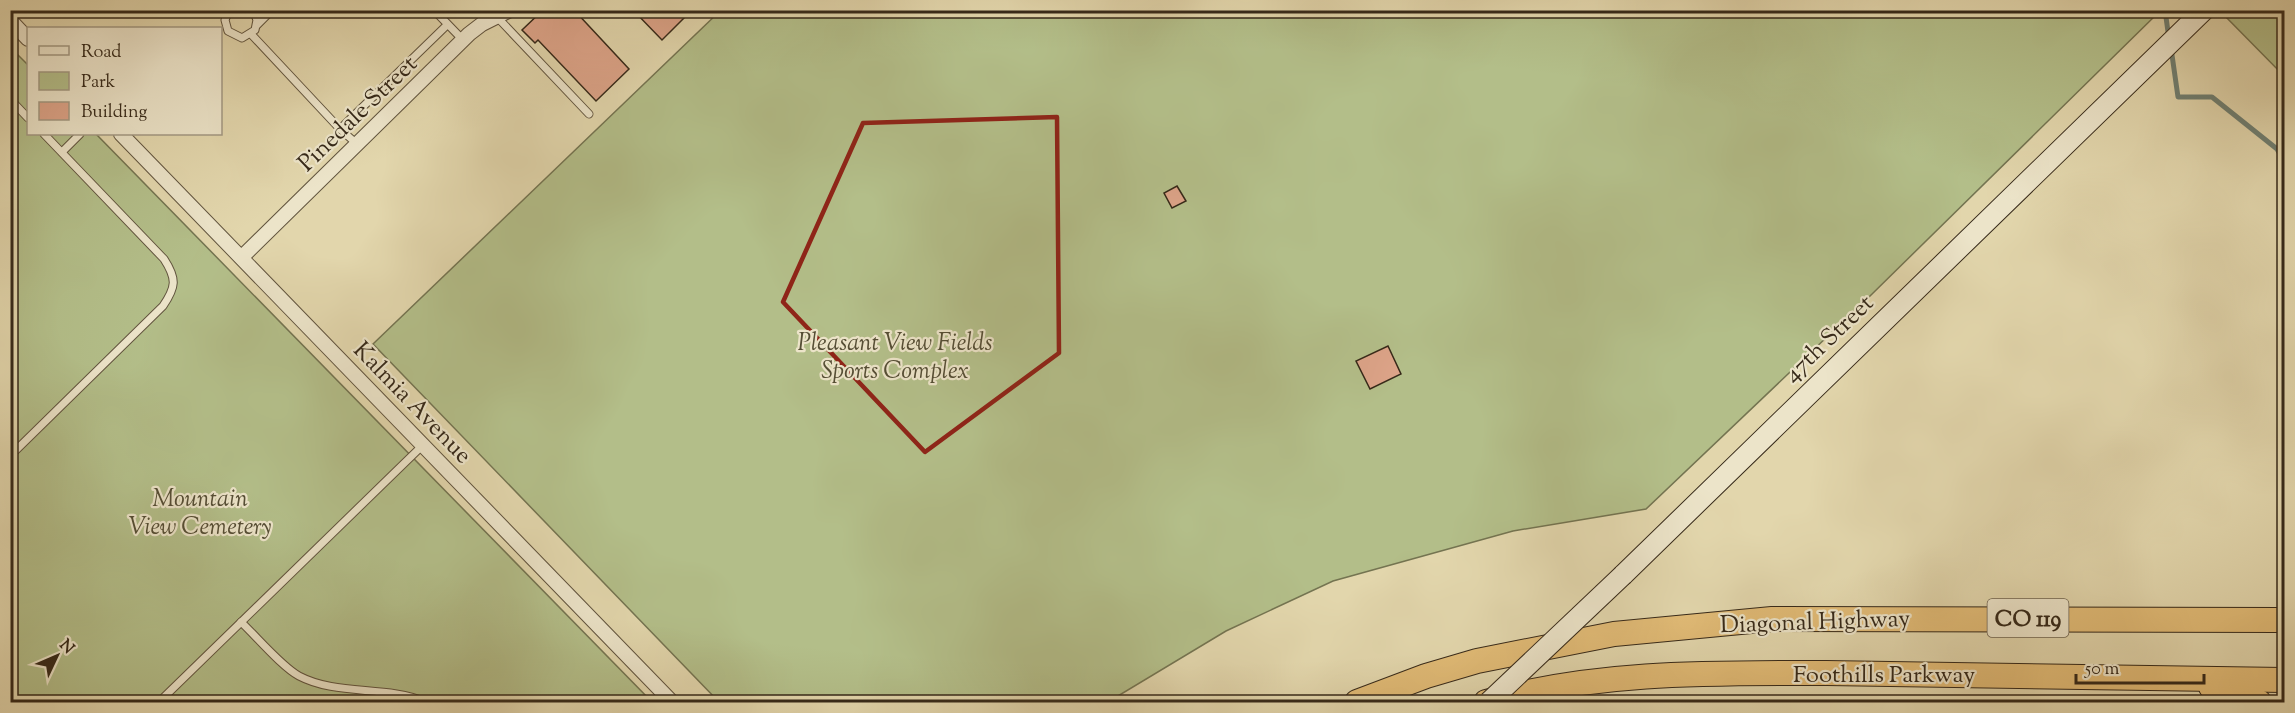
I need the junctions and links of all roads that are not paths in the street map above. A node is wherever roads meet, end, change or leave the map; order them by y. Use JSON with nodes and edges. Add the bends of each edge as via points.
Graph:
{"nodes":[{"id":1,"x":229,"y":10,"type":"edge"},
{"id":2,"x":253,"y":10,"type":"edge"},
{"id":3,"x":272,"y":10,"type":"edge"},
{"id":4,"x":434,"y":10,"type":"edge"},
{"id":5,"x":510,"y":10,"type":"edge"},
{"id":6,"x":2204,"y":10,"type":"edge"},
{"id":7,"x":497,"y":17,"type":"junction"},
{"id":8,"x":10,"y":20,"type":"edge"},
{"id":9,"x":447,"y":25,"type":"junction"},
{"id":10,"x":257,"y":26,"type":"junction"},
{"id":11,"x":251,"y":34,"type":"junction"},
{"id":12,"x":27,"y":38,"type":"edge"},
{"id":13,"x":463,"y":40,"type":"junction"},
{"id":14,"x":10,"y":99,"type":"edge"},
{"id":15,"x":589,"y":114,"type":"dead end"},
{"id":16,"x":27,"y":117,"type":"edge"},
{"id":17,"x":340,"y":129,"type":"junction"},
{"id":18,"x":45,"y":135,"type":"edge"},
{"id":19,"x":79,"y":135,"type":"edge"},
{"id":20,"x":122,"y":135,"type":"edge"},
{"id":21,"x":357,"y":144,"type":"junction"},
{"id":22,"x":62,"y":152,"type":"junction"},
{"id":23,"x":242,"y":257,"type":"junction"},
{"id":24,"x":423,"y":445,"type":"junction"},
{"id":25,"x":10,"y":456,"type":"edge"},
{"id":26,"x":2284,"y":620,"type":"edge"},
{"id":27,"x":241,"y":622,"type":"junction"},
{"id":28,"x":2182,"y":679,"type":"junction"},
{"id":29,"x":2284,"y":680,"type":"edge"},
{"id":30,"x":662,"y":699,"type":"edge"},
{"id":31,"x":159,"y":702,"type":"edge"},
{"id":32,"x":426,"y":702,"type":"edge"},
{"id":33,"x":1357,"y":702,"type":"edge"},
{"id":34,"x":1487,"y":702,"type":"edge"},
{"id":35,"x":2259,"y":702,"type":"edge"}],
"edges":[{"from":1,"to":11,"type":"lane","via":[[225,20],[228,31],[237,37]]},
{"from":2,"to":10,"type":"lane"},
{"from":3,"to":10,"type":"lane"},
{"from":4,"to":9,"type":"lane"},
{"from":5,"to":7,"type":"street","name":"Pinedale Street"},
{"from":6,"to":34,"type":"street","name":"47th Street","bridge":true,"via":[[1623,575]]},
{"from":7,"to":13,"type":"street","name":"Pinedale Street"},
{"from":7,"to":15,"type":"lane"},
{"from":8,"to":12,"type":"street"},
{"from":9,"to":13,"type":"lane"},
{"from":9,"to":17,"type":"lane"},
{"from":10,"to":11,"type":"lane"},
{"from":11,"to":17,"type":"lane"},
{"from":13,"to":21,"type":"street","name":"Pinedale Street"},
{"from":14,"to":16,"type":"lane"},
{"from":17,"to":21,"type":"lane"},
{"from":18,"to":22,"type":"lane"},
{"from":19,"to":22,"type":"lane"},
{"from":20,"to":23,"type":"street","name":"Kalmia Avenue"},
{"from":21,"to":23,"type":"street","name":"Pinedale Street"},
{"from":22,"to":25,"type":"lane","via":[[164,259],[175,276],[174,290],[163,306]]},
{"from":23,"to":24,"type":"street","name":"Kalmia Avenue"},
{"from":24,"to":27,"type":"lane"},
{"from":24,"to":30,"type":"street","name":"Kalmia Avenue"},
{"from":26,"to":33,"type":"highway","name":"Diagonal Highway","number":"CO 119","via":[[1772,619],[1614,634],[1477,661]]},
{"from":27,"to":31,"type":"lane"},
{"from":27,"to":32,"type":"lane","via":[[297,675],[319,683],[409,695]]},
{"from":28,"to":29,"type":"highway","name":"Foothills Parkway"},
{"from":28,"to":34,"type":"highway","name":"Foothills Parkway","via":[[1660,674],[1568,683]]},
{"from":28,"to":35,"type":"highway"}]}
